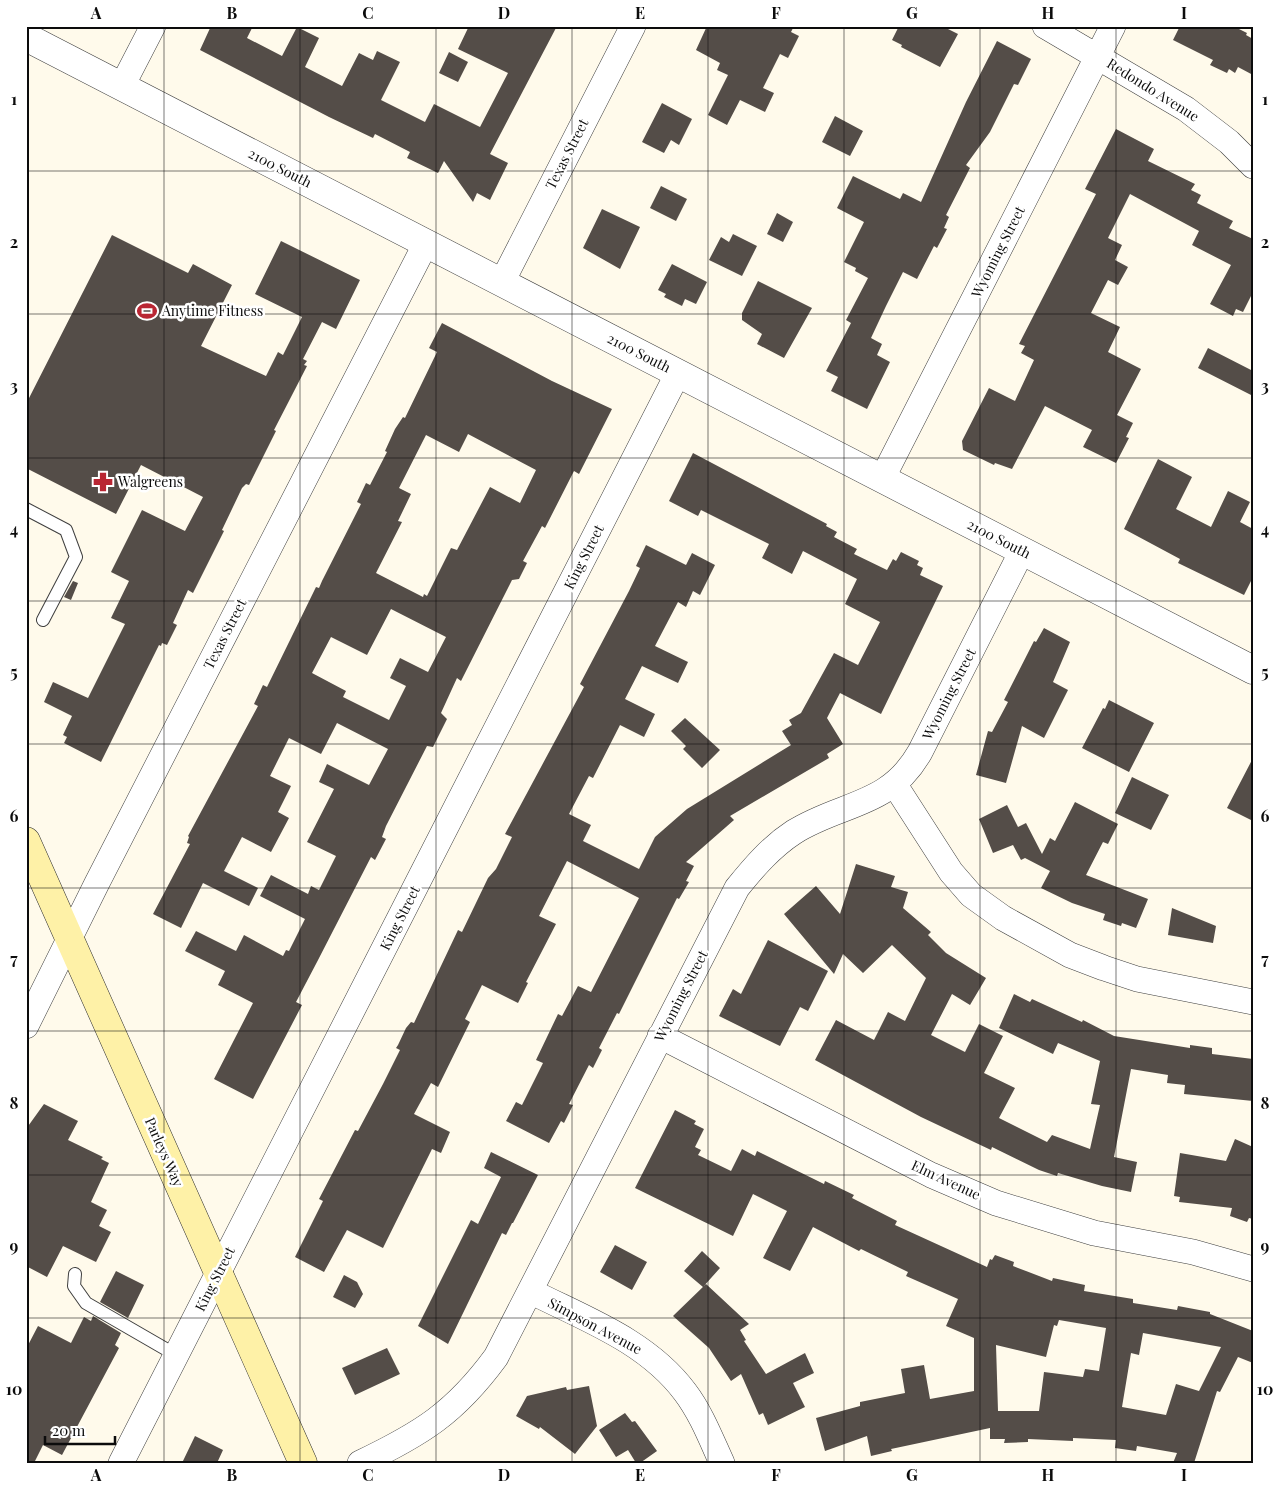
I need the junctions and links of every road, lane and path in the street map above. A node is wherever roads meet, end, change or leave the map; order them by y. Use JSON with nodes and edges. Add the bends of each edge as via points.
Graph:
{"nodes":[{"id":1,"x":153,"y":26,"type":"edge"},
{"id":2,"x":633,"y":26,"type":"edge"},
{"id":3,"x":1045,"y":26,"type":"edge"},
{"id":4,"x":1113,"y":26,"type":"edge"},
{"id":5,"x":26,"y":37,"type":"edge"},
{"id":6,"x":1098,"y":57,"type":"junction"},
{"id":7,"x":122,"y":86,"type":"junction"},
{"id":8,"x":1253,"y":166,"type":"edge"},
{"id":9,"x":426,"y":243,"type":"junction"},
{"id":10,"x":502,"y":282,"type":"junction"},
{"id":11,"x":678,"y":374,"type":"junction"},
{"id":12,"x":882,"y":479,"type":"junction"},
{"id":13,"x":26,"y":509,"type":"edge"},
{"id":14,"x":1022,"y":551,"type":"junction"},
{"id":15,"x":44,"y":620,"type":"dead end"},
{"id":16,"x":1253,"y":670,"type":"edge"},
{"id":17,"x":895,"y":785,"type":"junction"},
{"id":18,"x":26,"y":841,"type":"edge"},
{"id":19,"x":70,"y":941,"type":"junction"},
{"id":20,"x":1253,"y":1002,"type":"edge"},
{"id":21,"x":26,"y":1026,"type":"edge"},
{"id":22,"x":660,"y":1036,"type":"junction"},
{"id":23,"x":1253,"y":1269,"type":"edge"},
{"id":24,"x":218,"y":1273,"type":"junction"},
{"id":25,"x":75,"y":1274,"type":"dead end"},
{"id":26,"x":530,"y":1291,"type":"junction"},
{"id":27,"x":176,"y":1356,"type":"junction"},
{"id":28,"x":122,"y":1463,"type":"edge"},
{"id":29,"x":303,"y":1463,"type":"edge"},
{"id":30,"x":360,"y":1463,"type":"edge"},
{"id":31,"x":722,"y":1463,"type":"edge"}],
"edges":[{"from":1,"to":7,"type":"street"},
{"from":2,"to":10,"type":"street","name":"Texas Street"},
{"from":3,"to":6,"type":"street","name":"Redondo Avenue"},
{"from":4,"to":6,"type":"street","name":"Wyoming Street"},
{"from":5,"to":7,"type":"street","name":"2100 South"},
{"from":6,"to":8,"type":"street","name":"Redondo Avenue","via":[[1201,119]]},
{"from":6,"to":12,"type":"street","name":"Wyoming Street"},
{"from":7,"to":9,"type":"street","name":"2100 South"},
{"from":9,"to":10,"type":"street","name":"2100 South"},
{"from":9,"to":19,"type":"street","name":"Texas Street","via":[[101,874]]},
{"from":10,"to":11,"type":"street","name":"2100 South"},
{"from":11,"to":12,"type":"street","name":"2100 South"},
{"from":11,"to":24,"type":"street","name":"King Street"},
{"from":12,"to":14,"type":"street","name":"2100 South"},
{"from":13,"to":15,"type":"lane","via":[[66,530],[76,557]]},
{"from":14,"to":16,"type":"street","name":"2100 South"},
{"from":14,"to":17,"type":"street","name":"Wyoming Street","via":[[920,752]]},
{"from":17,"to":20,"type":"street","via":[[951,872],[971,895],[1003,918],[1070,955],[1104,968],[1146,981]]},
{"from":17,"to":22,"type":"street","name":"Wyoming Street","via":[[795,832],[772,848],[754,867],[725,908]]},
{"from":18,"to":19,"type":"main road","name":"Parleys Way"},
{"from":19,"to":21,"type":"street","name":"Texas Street"},
{"from":19,"to":24,"type":"main road","name":"Parleys Way"},
{"from":22,"to":23,"type":"street","name":"Elm Avenue","via":[[931,1175],[996,1203],[1094,1233],[1193,1252]]},
{"from":22,"to":26,"type":"street","name":"Wyoming Street"},
{"from":24,"to":27,"type":"street","name":"King Street"},
{"from":24,"to":29,"type":"main road","name":"Parleys Way"},
{"from":25,"to":27,"type":"lane","via":[[74,1286],[86,1303]]},
{"from":26,"to":30,"type":"street","name":"Wyoming Street","via":[[496,1357],[469,1391],[418,1435]]},
{"from":26,"to":31,"type":"street","name":"Simpson Avenue","via":[[617,1334],[671,1374],[690,1398]]},
{"from":27,"to":28,"type":"street","name":"King Street"}]}
